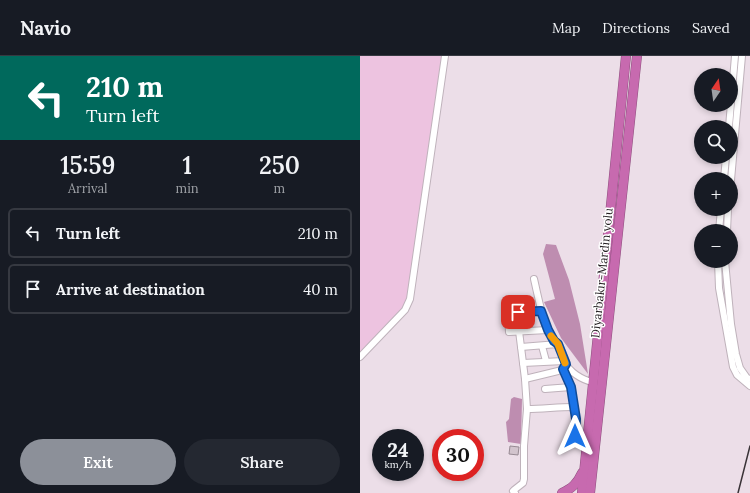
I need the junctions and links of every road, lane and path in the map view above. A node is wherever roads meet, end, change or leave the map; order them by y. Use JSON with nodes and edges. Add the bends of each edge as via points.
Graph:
{"nodes":[{"id":1,"x":445,"y":56,"type":"edge"},
{"id":2,"x":626,"y":56,"type":"edge"},
{"id":3,"x":637,"y":56,"type":"edge"},
{"id":4,"x":735,"y":56,"type":"edge"},
{"id":5,"x":742,"y":56,"type":"edge"},
{"id":6,"x":730,"y":120,"type":"edge"},
{"id":7,"x":732,"y":172,"type":"edge"},
{"id":8,"x":718,"y":268,"type":"edge"},
{"id":9,"x":726,"y":268,"type":"edge"},
{"id":10,"x":534,"y":279,"type":"dead end"},
{"id":11,"x":507,"y":302,"type":"dead end"},
{"id":12,"x":541,"y":311,"type":"junction"},
{"id":13,"x":507,"y":312,"type":"junction"},
{"id":14,"x":548,"y":330,"type":"junction"},
{"id":15,"x":519,"y":331,"type":"junction"},
{"id":16,"x":558,"y":344,"type":"junction"},
{"id":17,"x":542,"y":346,"type":"junction"},
{"id":18,"x":521,"y":347,"type":"junction"},
{"id":19,"x":360,"y":357,"type":"edge"},
{"id":20,"x":546,"y":362,"type":"junction"},
{"id":21,"x":523,"y":363,"type":"junction"},
{"id":22,"x":564,"y":365,"type":"junction"},
{"id":23,"x":525,"y":379,"type":"junction"},
{"id":24,"x":750,"y":380,"type":"edge"},
{"id":25,"x":593,"y":382,"type":"junction"},
{"id":26,"x":750,"y":386,"type":"edge"},
{"id":27,"x":571,"y":387,"type":"junction"},
{"id":28,"x":545,"y":389,"type":"dead end"},
{"id":29,"x":573,"y":407,"type":"junction"},
{"id":30,"x":527,"y":409,"type":"junction"},
{"id":31,"x":575,"y":436,"type":"dead end"},
{"id":32,"x":586,"y":459,"type":"junction"},
{"id":33,"x":515,"y":493,"type":"edge"},
{"id":34,"x":562,"y":493,"type":"edge"},
{"id":35,"x":582,"y":493,"type":"edge"},
{"id":36,"x":590,"y":493,"type":"edge"}],
"edges":[{"from":1,"to":19,"type":"street","via":[[410,299],[405,310]]},
{"from":2,"to":25,"type":"highway","name":"Diyarbakır-Mardin yolu"},
{"from":3,"to":36,"type":"highway","name":"Diyarbakır-Mardin yolu"},
{"from":4,"to":6,"type":"street"},
{"from":5,"to":7,"type":"street"},
{"from":8,"to":26,"type":"street","via":[[719,288],[733,367],[737,375]]},
{"from":9,"to":24,"type":"street","via":[[736,354],[740,368]]},
{"from":10,"to":12,"type":"street"},
{"from":11,"to":13,"type":"street"},
{"from":12,"to":13,"type":"street"},
{"from":12,"to":14,"type":"street"},
{"from":13,"to":15,"type":"street","via":[[509,332]]},
{"from":14,"to":15,"type":"street"},
{"from":14,"to":16,"type":"street"},
{"from":15,"to":18,"type":"street"},
{"from":16,"to":17,"type":"street"},
{"from":16,"to":22,"type":"street"},
{"from":17,"to":18,"type":"street"},
{"from":17,"to":20,"type":"street"},
{"from":18,"to":21,"type":"street"},
{"from":20,"to":21,"type":"street"},
{"from":20,"to":22,"type":"street"},
{"from":21,"to":23,"type":"street"},
{"from":22,"to":23,"type":"street"},
{"from":22,"to":25,"type":"street","via":[[582,379]]},
{"from":22,"to":27,"type":"street"},
{"from":23,"to":30,"type":"street"},
{"from":25,"to":32,"type":"highway","name":"Diyarbakır-Mardin yolu"},
{"from":27,"to":28,"type":"street"},
{"from":27,"to":29,"type":"street"},
{"from":29,"to":30,"type":"street"},
{"from":29,"to":31,"type":"street","via":[[576,419]]},
{"from":30,"to":33,"type":"street","via":[[524,479],[513,491]]},
{"from":32,"to":34,"type":"highway","via":[[577,484]]},
{"from":32,"to":35,"type":"highway","name":"Diyarbakır-Mardin yolu"}]}
